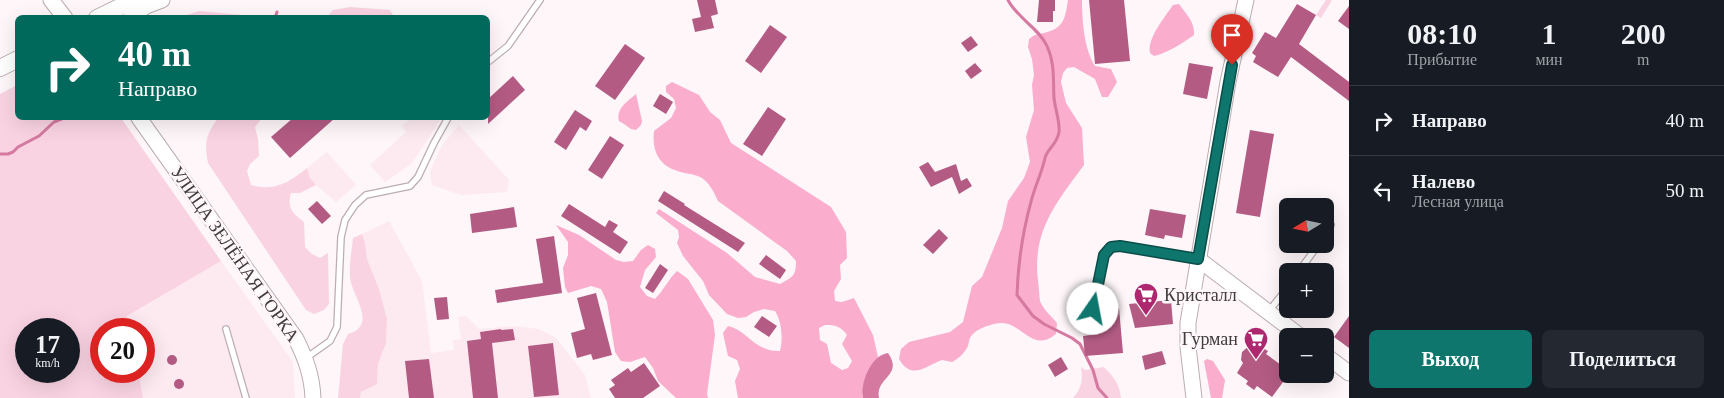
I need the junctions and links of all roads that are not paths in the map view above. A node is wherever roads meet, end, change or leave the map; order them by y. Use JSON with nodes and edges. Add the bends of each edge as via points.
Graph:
{"nodes":[{"id":1,"x":51,"y":0,"type":"edge"},
{"id":2,"x":134,"y":0,"type":"edge"},
{"id":3,"x":162,"y":0,"type":"edge"},
{"id":4,"x":540,"y":0,"type":"edge"},
{"id":5,"x":1246,"y":0,"type":"edge"},
{"id":6,"x":63,"y":15,"type":"edge"},
{"id":7,"x":103,"y":15,"type":"edge"},
{"id":8,"x":134,"y":15,"type":"edge"},
{"id":9,"x":15,"y":60,"type":"edge"},
{"id":10,"x":490,"y":60,"type":"edge"},
{"id":11,"x":0,"y":68,"type":"edge"},
{"id":12,"x":140,"y":120,"type":"edge"},
{"id":13,"x":447,"y":120,"type":"edge"},
{"id":14,"x":1198,"y":259,"type":"junction"},
{"id":15,"x":1279,"y":298,"type":"edge"},
{"id":16,"x":1268,"y":312,"type":"junction"},
{"id":17,"x":1079,"y":325,"type":"dead end"},
{"id":18,"x":1289,"y":328,"type":"edge"},
{"id":19,"x":226,"y":329,"type":"dead end"},
{"id":20,"x":306,"y":358,"type":"junction"},
{"id":21,"x":1334,"y":362,"type":"edge"},
{"id":22,"x":1349,"y":373,"type":"edge"},
{"id":23,"x":246,"y":398,"type":"edge"},
{"id":24,"x":313,"y":398,"type":"edge"},
{"id":25,"x":1194,"y":398,"type":"edge"}],
"edges":[{"from":1,"to":6,"type":"street"},
{"from":2,"to":7,"type":"main road"},
{"from":3,"to":8,"type":"street"},
{"from":4,"to":10,"type":"lane","via":[[508,46]]},
{"from":5,"to":14,"type":"street","via":[[1228,82]]},
{"from":9,"to":11,"type":"main road"},
{"from":12,"to":20,"type":"street","name":"УЛИЦА ЗЕЛЁНАЯ ГОРКА","via":[[296,339]]},
{"from":13,"to":20,"type":"lane","via":[[418,177],[410,186],[366,194],[354,204],[345,220],[341,237],[337,327],[330,341]]},
{"from":14,"to":16,"type":"street"},
{"from":14,"to":17,"type":"lane","via":[[1111,247],[1104,255],[1093,309]]},
{"from":14,"to":25,"type":"street","via":[[1187,334]]},
{"from":15,"to":16,"type":"lane"},
{"from":16,"to":18,"type":"street"},
{"from":19,"to":23,"type":"lane"},
{"from":20,"to":24,"type":"street","name":"УЛИЦА ЗЕЛЁНАЯ ГОРКА"},
{"from":21,"to":22,"type":"street"}]}
